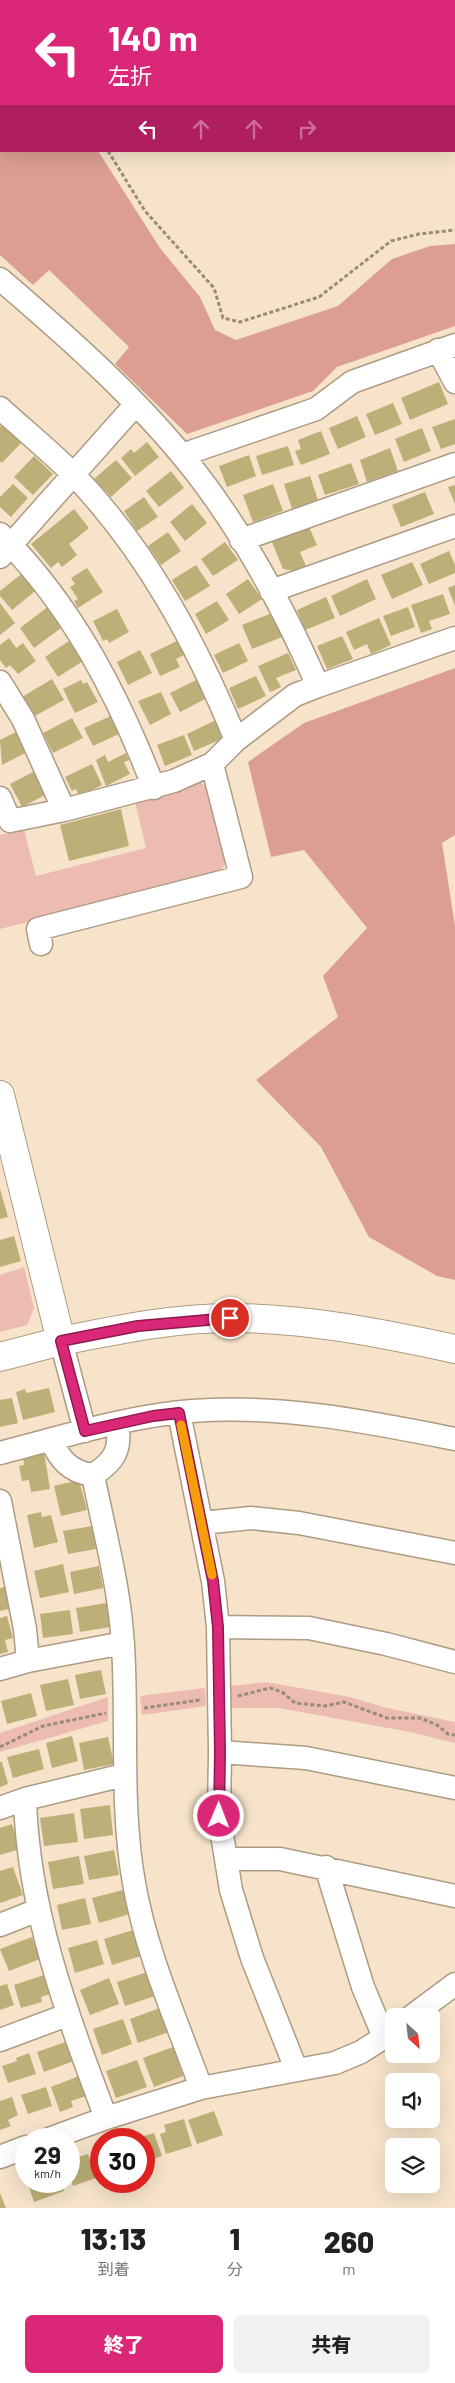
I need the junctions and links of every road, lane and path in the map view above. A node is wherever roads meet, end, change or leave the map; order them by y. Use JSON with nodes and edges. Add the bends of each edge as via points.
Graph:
{"nodes":[{"id":1,"x":109,"y":152,"type":"edge"},
{"id":2,"x":455,"y":230,"type":"edge"},
{"id":3,"x":0,"y":279,"type":"edge"},
{"id":4,"x":446,"y":348,"type":"edge"},
{"id":5,"x":455,"y":382,"type":"edge"},
{"id":6,"x":136,"y":404,"type":"junction"},
{"id":7,"x":0,"y":408,"type":"edge"},
{"id":8,"x":182,"y":456,"type":"junction"},
{"id":9,"x":455,"y":464,"type":"edge"},
{"id":10,"x":73,"y":474,"type":"junction"},
{"id":11,"x":455,"y":526,"type":"edge"},
{"id":12,"x":241,"y":540,"type":"junction"},
{"id":13,"x":4,"y":545,"type":"edge"},
{"id":14,"x":271,"y":591,"type":"junction"},
{"id":15,"x":455,"y":638,"type":"edge"},
{"id":16,"x":0,"y":682,"type":"edge"},
{"id":17,"x":318,"y":686,"type":"junction"},
{"id":18,"x":236,"y":740,"type":"junction"},
{"id":19,"x":212,"y":764,"type":"junction"},
{"id":20,"x":154,"y":788,"type":"junction"},
{"id":21,"x":0,"y":798,"type":"edge"},
{"id":22,"x":64,"y":810,"type":"junction"},
{"id":23,"x":41,"y":944,"type":"dead end"},
{"id":24,"x":0,"y":1095,"type":"edge"},
{"id":25,"x":61,"y":1341,"type":"junction"},
{"id":26,"x":455,"y":1349,"type":"edge"},
{"id":27,"x":0,"y":1357,"type":"edge"},
{"id":28,"x":179,"y":1413,"type":"junction"},
{"id":29,"x":116,"y":1424,"type":"junction"},
{"id":30,"x":85,"y":1431,"type":"junction"},
{"id":31,"x":455,"y":1439,"type":"edge"},
{"id":32,"x":51,"y":1440,"type":"junction"},
{"id":33,"x":0,"y":1453,"type":"edge"},
{"id":34,"x":93,"y":1475,"type":"junction"},
{"id":35,"x":0,"y":1501,"type":"edge"},
{"id":36,"x":202,"y":1522,"type":"junction"},
{"id":37,"x":455,"y":1553,"type":"edge"},
{"id":38,"x":6,"y":1561,"type":"edge"},
{"id":39,"x":218,"y":1627,"type":"junction"},
{"id":40,"x":123,"y":1643,"type":"junction"},
{"id":41,"x":28,"y":1661,"type":"junction"},
{"id":42,"x":455,"y":1662,"type":"edge"},
{"id":43,"x":0,"y":1669,"type":"edge"},
{"id":44,"x":218,"y":1697,"type":"junction"},
{"id":45,"x":124,"y":1710,"type":"junction"},
{"id":46,"x":455,"y":1736,"type":"edge"},
{"id":47,"x":0,"y":1747,"type":"edge"},
{"id":48,"x":220,"y":1752,"type":"junction"},
{"id":49,"x":124,"y":1775,"type":"junction"},
{"id":50,"x":455,"y":1788,"type":"edge"},
{"id":51,"x":25,"y":1799,"type":"junction"},
{"id":52,"x":0,"y":1808,"type":"edge"},
{"id":53,"x":227,"y":1859,"type":"junction"},
{"id":54,"x":326,"y":1867,"type":"junction"},
{"id":55,"x":455,"y":1896,"type":"edge"},
{"id":56,"x":38,"y":1910,"type":"junction"},
{"id":57,"x":0,"y":1925,"type":"edge"},
{"id":58,"x":455,"y":1984,"type":"edge"},
{"id":59,"x":423,"y":2008,"type":"edge"},
{"id":60,"x":67,"y":2015,"type":"junction"},
{"id":61,"x":385,"y":2027,"type":"edge"},
{"id":62,"x":385,"y":2037,"type":"edge"},
{"id":63,"x":0,"y":2040,"type":"edge"},
{"id":64,"x":296,"y":2069,"type":"junction"},
{"id":65,"x":201,"y":2088,"type":"junction"},
{"id":66,"x":106,"y":2118,"type":"junction"},
{"id":67,"x":79,"y":2128,"type":"edge"},
{"id":68,"x":15,"y":2151,"type":"edge"},
{"id":69,"x":0,"y":2156,"type":"edge"}],
"edges":[{"from":1,"to":2,"type":"path","via":[[145,211],[214,288],[223,318],[240,322],[318,297],[391,241]]},
{"from":3,"to":6,"type":"street"},
{"from":4,"to":5,"type":"street"},
{"from":4,"to":8,"type":"street","via":[[352,382],[316,409]]},
{"from":6,"to":8,"type":"street"},
{"from":6,"to":10,"type":"street"},
{"from":7,"to":10,"type":"street"},
{"from":8,"to":12,"type":"street"},
{"from":9,"to":12,"type":"street"},
{"from":10,"to":13,"type":"street"},
{"from":10,"to":18,"type":"street","via":[[118,527],[163,590],[210,676]]},
{"from":11,"to":14,"type":"street"},
{"from":12,"to":14,"type":"street"},
{"from":13,"to":20,"type":"street","via":[[64,611],[91,652],[133,734]]},
{"from":14,"to":17,"type":"street"},
{"from":15,"to":17,"type":"street"},
{"from":16,"to":22,"type":"street","via":[[23,719]]},
{"from":17,"to":18,"type":"street","via":[[295,695]]},
{"from":18,"to":19,"type":"street"},
{"from":19,"to":20,"type":"street"},
{"from":19,"to":23,"type":"street","via":[[241,877],[38,929]]},
{"from":20,"to":22,"type":"street"},
{"from":21,"to":22,"type":"street","via":[[10,821]]},
{"from":24,"to":25,"type":"street"},
{"from":25,"to":26,"type":"street","via":[[138,1326],[230,1318],[339,1327]]},
{"from":25,"to":27,"type":"street"},
{"from":25,"to":30,"type":"street"},
{"from":28,"to":29,"type":"street"},
{"from":28,"to":31,"type":"street","via":[[278,1409]]},
{"from":28,"to":36,"type":"street"},
{"from":29,"to":30,"type":"street"},
{"from":29,"to":34,"type":"street","via":[[118,1450],[106,1467]]},
{"from":30,"to":32,"type":"street"},
{"from":32,"to":33,"type":"street"},
{"from":32,"to":34,"type":"street","via":[[58,1457],[65,1464],[83,1474]]},
{"from":34,"to":40,"type":"street"},
{"from":35,"to":38,"type":"street"},
{"from":36,"to":37,"type":"street","via":[[251,1518],[299,1523]]},
{"from":36,"to":39,"type":"street"},
{"from":38,"to":41,"type":"street","via":[[25,1629]]},
{"from":39,"to":42,"type":"street","via":[[309,1628]]},
{"from":39,"to":44,"type":"street"},
{"from":40,"to":41,"type":"street"},
{"from":40,"to":45,"type":"street"},
{"from":41,"to":43,"type":"street"},
{"from":44,"to":45,"type":"path"},
{"from":44,"to":46,"type":"path","via":[[270,1688],[282,1692],[295,1703],[308,1706],[344,1702],[387,1718],[420,1718]]},
{"from":44,"to":48,"type":"street"},
{"from":45,"to":47,"type":"path","via":[[42,1726]]},
{"from":45,"to":49,"type":"street"},
{"from":48,"to":50,"type":"street","via":[[306,1758]]},
{"from":48,"to":53,"type":"street","via":[[219,1816]]},
{"from":49,"to":51,"type":"street"},
{"from":49,"to":65,"type":"street","via":[[128,1840],[138,1905]]},
{"from":51,"to":52,"type":"street"},
{"from":51,"to":56,"type":"street","via":[[26,1831]]},
{"from":53,"to":54,"type":"street","via":[[280,1859]]},
{"from":53,"to":64,"type":"street","via":[[231,1890],[252,1958]]},
{"from":54,"to":55,"type":"street","via":[[348,1875]]},
{"from":54,"to":61,"type":"street","via":[[363,1987]]},
{"from":56,"to":57,"type":"street"},
{"from":56,"to":60,"type":"street"},
{"from":58,"to":59,"type":"street"},
{"from":60,"to":63,"type":"street"},
{"from":60,"to":66,"type":"street"},
{"from":62,"to":64,"type":"street","via":[[335,2063]]},
{"from":64,"to":65,"type":"street"},
{"from":65,"to":66,"type":"street"},
{"from":66,"to":67,"type":"street"},
{"from":68,"to":69,"type":"street"}]}
